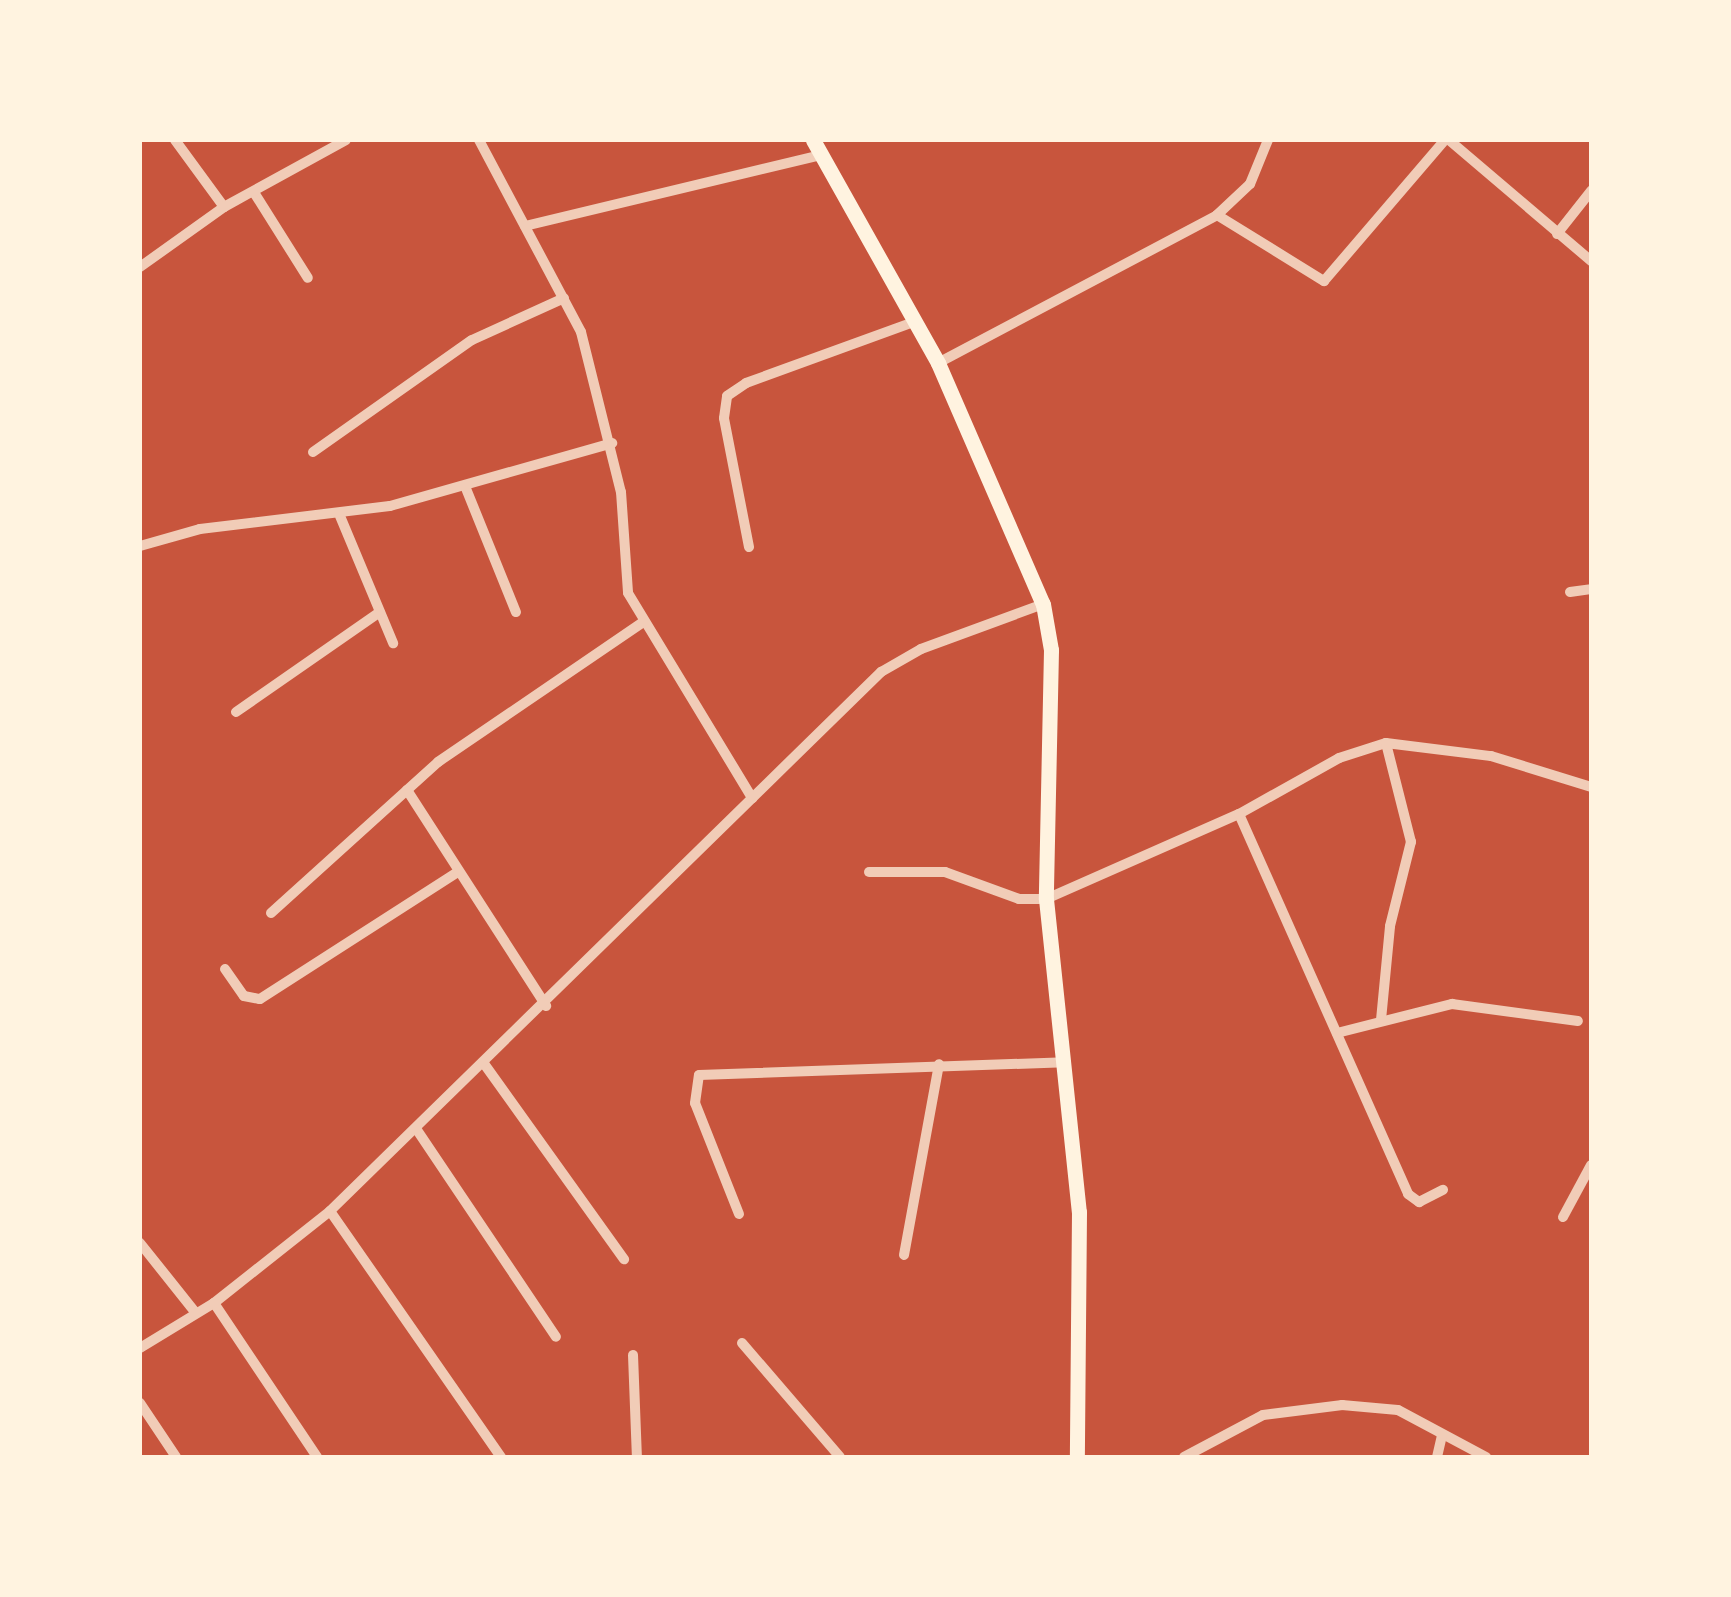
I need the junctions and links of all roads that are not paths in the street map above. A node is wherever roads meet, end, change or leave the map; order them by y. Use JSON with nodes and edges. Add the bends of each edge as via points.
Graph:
{"nodes":[{"id":1,"x":175,"y":140,"type":"edge"},
{"id":2,"x":346,"y":140,"type":"edge"},
{"id":3,"x":479,"y":140,"type":"edge"},
{"id":4,"x":1268,"y":140,"type":"edge"},
{"id":5,"x":1447,"y":140,"type":"edge"},
{"id":6,"x":817,"y":148,"type":"edge"},
{"id":7,"x":1591,"y":191,"type":"edge"},
{"id":8,"x":255,"y":194,"type":"junction"},
{"id":9,"x":224,"y":207,"type":"junction"},
{"id":10,"x":1217,"y":215,"type":"junction"},
{"id":11,"x":525,"y":226,"type":"junction"},
{"id":12,"x":1557,"y":234,"type":"junction"},
{"id":13,"x":1591,"y":261,"type":"edge"},
{"id":14,"x":140,"y":268,"type":"edge"},
{"id":15,"x":308,"y":278,"type":"dead end"},
{"id":16,"x":564,"y":298,"type":"junction"},
{"id":17,"x":916,"y":321,"type":"junction"},
{"id":18,"x":938,"y":363,"type":"junction"},
{"id":19,"x":612,"y":443,"type":"junction"},
{"id":20,"x":313,"y":452,"type":"dead end"},
{"id":21,"x":465,"y":486,"type":"junction"},
{"id":22,"x":340,"y":516,"type":"junction"},
{"id":23,"x":140,"y":546,"type":"edge"},
{"id":24,"x":749,"y":548,"type":"dead end"},
{"id":25,"x":1591,"y":588,"type":"edge"},
{"id":26,"x":1570,"y":592,"type":"dead end"},
{"id":27,"x":1043,"y":604,"type":"junction"},
{"id":28,"x":380,"y":612,"type":"junction"},
{"id":29,"x":516,"y":612,"type":"dead end"},
{"id":30,"x":643,"y":622,"type":"junction"},
{"id":31,"x":392,"y":643,"type":"dead end"},
{"id":32,"x":236,"y":712,"type":"dead end"},
{"id":33,"x":1386,"y":743,"type":"junction"},
{"id":34,"x":1591,"y":787,"type":"edge"},
{"id":35,"x":407,"y":790,"type":"junction"},
{"id":36,"x":752,"y":798,"type":"junction"},
{"id":37,"x":1238,"y":814,"type":"junction"},
{"id":38,"x":458,"y":872,"type":"junction"},
{"id":39,"x":869,"y":872,"type":"dead end"},
{"id":40,"x":1046,"y":898,"type":"junction"},
{"id":41,"x":270,"y":913,"type":"dead end"},
{"id":42,"x":225,"y":969,"type":"dead end"},
{"id":43,"x":546,"y":1006,"type":"junction"},
{"id":44,"x":1382,"y":1020,"type":"junction"},
{"id":45,"x":1578,"y":1021,"type":"dead end"},
{"id":46,"x":1337,"y":1033,"type":"junction"},
{"id":47,"x":1066,"y":1062,"type":"junction"},
{"id":48,"x":939,"y":1064,"type":"junction"},
{"id":49,"x":485,"y":1065,"type":"junction"},
{"id":50,"x":417,"y":1130,"type":"junction"},
{"id":51,"x":1591,"y":1165,"type":"edge"},
{"id":52,"x":1443,"y":1190,"type":"dead end"},
{"id":53,"x":330,"y":1210,"type":"junction"},
{"id":54,"x":738,"y":1214,"type":"dead end"},
{"id":55,"x":1563,"y":1217,"type":"dead end"},
{"id":56,"x":140,"y":1243,"type":"edge"},
{"id":57,"x":904,"y":1255,"type":"dead end"},
{"id":58,"x":624,"y":1259,"type":"dead end"},
{"id":59,"x":214,"y":1303,"type":"junction"},
{"id":60,"x":196,"y":1312,"type":"junction"},
{"id":61,"x":556,"y":1337,"type":"dead end"},
{"id":62,"x":742,"y":1343,"type":"dead end"},
{"id":63,"x":140,"y":1348,"type":"edge"},
{"id":64,"x":633,"y":1355,"type":"dead end"},
{"id":65,"x":140,"y":1404,"type":"edge"},
{"id":66,"x":1442,"y":1435,"type":"junction"},
{"id":67,"x":176,"y":1457,"type":"edge"},
{"id":68,"x":317,"y":1457,"type":"edge"},
{"id":69,"x":502,"y":1457,"type":"edge"},
{"id":70,"x":637,"y":1457,"type":"edge"},
{"id":71,"x":840,"y":1457,"type":"edge"},
{"id":72,"x":1077,"y":1457,"type":"edge"},
{"id":73,"x":1184,"y":1457,"type":"edge"},
{"id":74,"x":1437,"y":1457,"type":"edge"},
{"id":75,"x":1486,"y":1457,"type":"edge"}],
"edges":[{"from":1,"to":9,"type":"street"},
{"from":2,"to":8,"type":"street"},
{"from":3,"to":11,"type":"street"},
{"from":4,"to":10,"type":"street","via":[[1250,184]]},
{"from":5,"to":10,"type":"street","via":[[1324,281]]},
{"from":5,"to":12,"type":"street"},
{"from":6,"to":11,"type":"street"},
{"from":6,"to":17,"type":"main road"},
{"from":7,"to":12,"type":"street"},
{"from":8,"to":9,"type":"street"},
{"from":8,"to":15,"type":"street"},
{"from":9,"to":14,"type":"street"},
{"from":10,"to":18,"type":"street"},
{"from":11,"to":16,"type":"street"},
{"from":12,"to":13,"type":"street"},
{"from":16,"to":19,"type":"street","via":[[582,332]]},
{"from":16,"to":20,"type":"street","via":[[472,340]]},
{"from":17,"to":18,"type":"main road"},
{"from":17,"to":24,"type":"street","via":[[746,383],[727,396],[724,418]]},
{"from":18,"to":27,"type":"main road"},
{"from":19,"to":21,"type":"street"},
{"from":19,"to":30,"type":"street","via":[[622,492],[623,572]]},
{"from":21,"to":22,"type":"street"},
{"from":21,"to":29,"type":"street"},
{"from":22,"to":23,"type":"street","via":[[200,529]]},
{"from":22,"to":28,"type":"street"},
{"from":25,"to":26,"type":"street"},
{"from":27,"to":36,"type":"street","via":[[881,672]]},
{"from":27,"to":40,"type":"main road","via":[[1051,650]]},
{"from":28,"to":31,"type":"street"},
{"from":28,"to":32,"type":"street"},
{"from":30,"to":35,"type":"street","via":[[476,733]]},
{"from":30,"to":36,"type":"street"},
{"from":33,"to":34,"type":"street","via":[[1491,756]]},
{"from":33,"to":37,"type":"street","via":[[1340,758]]},
{"from":33,"to":44,"type":"street","via":[[1410,842],[1390,926]]},
{"from":35,"to":38,"type":"street"},
{"from":35,"to":41,"type":"street"},
{"from":36,"to":43,"type":"street"},
{"from":37,"to":40,"type":"street"},
{"from":37,"to":46,"type":"street"},
{"from":38,"to":42,"type":"street","via":[[260,999],[244,996]]},
{"from":38,"to":43,"type":"street"},
{"from":39,"to":40,"type":"street","via":[[946,872],[1019,898]]},
{"from":40,"to":47,"type":"main road"},
{"from":43,"to":49,"type":"street"},
{"from":44,"to":45,"type":"street","via":[[1452,1004]]},
{"from":44,"to":46,"type":"street"},
{"from":46,"to":52,"type":"street","via":[[1411,1199]]},
{"from":47,"to":48,"type":"street"},
{"from":47,"to":72,"type":"main road","via":[[1079,1212]]},
{"from":48,"to":54,"type":"street","via":[[699,1075],[695,1103]]},
{"from":48,"to":57,"type":"street"},
{"from":49,"to":50,"type":"street"},
{"from":49,"to":58,"type":"street"},
{"from":50,"to":53,"type":"street"},
{"from":50,"to":61,"type":"street"},
{"from":51,"to":55,"type":"street"},
{"from":53,"to":59,"type":"street"},
{"from":53,"to":69,"type":"street"},
{"from":56,"to":60,"type":"street"},
{"from":59,"to":60,"type":"street"},
{"from":59,"to":68,"type":"street"},
{"from":60,"to":63,"type":"street"},
{"from":62,"to":71,"type":"street"},
{"from":64,"to":70,"type":"street"},
{"from":65,"to":67,"type":"street"},
{"from":66,"to":73,"type":"street","via":[[1398,1410],[1342,1405],[1264,1415]]},
{"from":66,"to":74,"type":"street"},
{"from":66,"to":75,"type":"street"}]}
